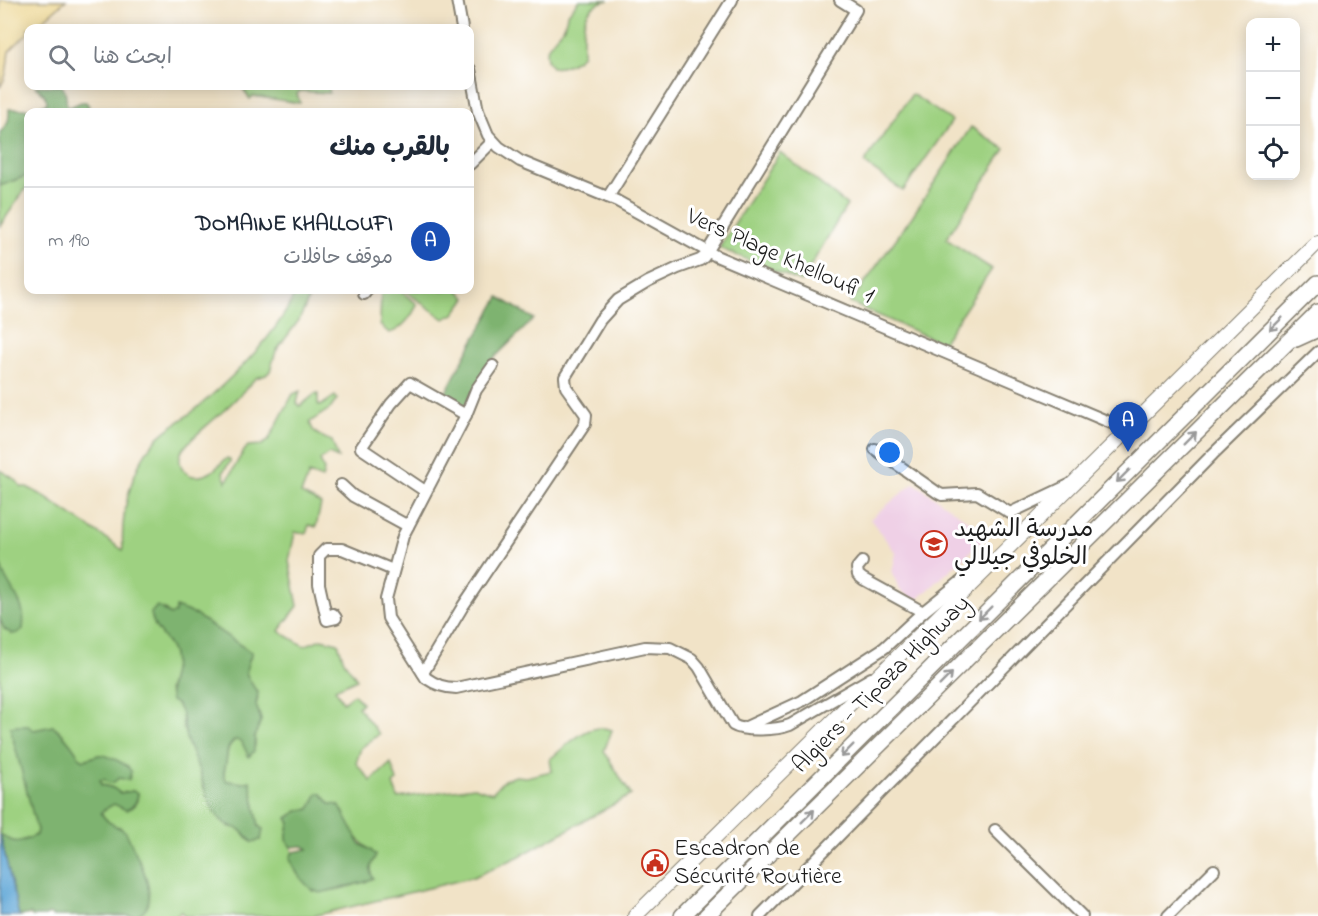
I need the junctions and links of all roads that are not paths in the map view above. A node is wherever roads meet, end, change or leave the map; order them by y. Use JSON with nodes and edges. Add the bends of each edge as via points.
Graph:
{"nodes":[{"id":1,"x":457,"y":0,"type":"edge"},
{"id":2,"x":732,"y":0,"type":"edge"},
{"id":3,"x":840,"y":0,"type":"edge"},
{"id":4,"x":461,"y":24,"type":"edge"},
{"id":5,"x":474,"y":90,"type":"edge"},
{"id":6,"x":492,"y":142,"type":"junction"},
{"id":7,"x":474,"y":160,"type":"edge"},
{"id":8,"x":608,"y":197,"type":"junction"},
{"id":9,"x":1318,"y":242,"type":"edge"},
{"id":10,"x":707,"y":252,"type":"junction"},
{"id":11,"x":1318,"y":283,"type":"edge"},
{"id":12,"x":1318,"y":312,"type":"edge"},
{"id":13,"x":1318,"y":328,"type":"edge"},
{"id":14,"x":1283,"y":346,"type":"junction"},
{"id":15,"x":1318,"y":352,"type":"edge"},
{"id":16,"x":493,"y":366,"type":"dead end"},
{"id":17,"x":465,"y":415,"type":"junction"},
{"id":18,"x":1128,"y":430,"type":"junction"},
{"id":19,"x":875,"y":449,"type":"dead end"},
{"id":20,"x":1074,"y":482,"type":"junction"},
{"id":21,"x":341,"y":485,"type":"dead end"},
{"id":22,"x":425,"y":491,"type":"junction"},
{"id":23,"x":408,"y":526,"type":"junction"},
{"id":24,"x":1026,"y":529,"type":"junction"},
{"id":25,"x":862,"y":562,"type":"dead end"},
{"id":26,"x":393,"y":570,"type":"junction"},
{"id":27,"x":923,"y":612,"type":"junction"},
{"id":28,"x":333,"y":614,"type":"dead end"},
{"id":29,"x":888,"y":667,"type":"junction"},
{"id":30,"x":423,"y":673,"type":"junction"},
{"id":31,"x":842,"y":675,"type":"junction"},
{"id":32,"x":833,"y":702,"type":"junction"},
{"id":33,"x":742,"y":729,"type":"junction"},
{"id":34,"x":995,"y":830,"type":"dead end"},
{"id":35,"x":1214,"y":870,"type":"dead end"},
{"id":36,"x":635,"y":916,"type":"edge"},
{"id":37,"x":682,"y":916,"type":"edge"},
{"id":38,"x":706,"y":916,"type":"edge"},
{"id":39,"x":760,"y":916,"type":"edge"},
{"id":40,"x":1082,"y":916,"type":"edge"},
{"id":41,"x":1168,"y":916,"type":"edge"}],
"edges":[{"from":1,"to":4,"type":"street"},
{"from":2,"to":8,"type":"street"},
{"from":3,"to":10,"type":"street","via":[[856,10]]},
{"from":5,"to":6,"type":"street","via":[[478,111]]},
{"from":6,"to":7,"type":"street"},
{"from":6,"to":8,"type":"street","name":"Vers Plage Khelloufi 1","via":[[520,161]]},
{"from":8,"to":10,"type":"street","name":"Vers Plage Khelloufi 1"},
{"from":9,"to":18,"type":"main road"},
{"from":10,"to":18,"type":"street","name":"Vers Plage Khelloufi 1"},
{"from":10,"to":30,"type":"street","via":[[700,260],[659,276],[618,300],[600,320],[565,377],[567,387],[586,415],[585,424],[463,606]]},
{"from":11,"to":37,"type":"highway","name":"Algiers - Tipaza Highway","one_way":true},
{"from":12,"to":14,"type":"highway","name":"Algiers - Tipaza Highway"},
{"from":13,"to":14,"type":"highway"},
{"from":38,"to":14,"type":"highway","name":"Algiers - Tipaza Highway","one_way":true},
{"from":15,"to":39,"type":"street"},
{"from":16,"to":17,"type":"street"},
{"from":17,"to":22,"type":"street"},
{"from":17,"to":22,"type":"street","via":[[410,383],[361,448]]},
{"from":18,"to":20,"type":"main road"},
{"from":19,"to":20,"type":"street","via":[[942,495],[977,493],[1010,513]]},
{"from":20,"to":24,"type":"main road"},
{"from":21,"to":23,"type":"street","via":[[353,496]]},
{"from":22,"to":23,"type":"street"},
{"from":23,"to":26,"type":"street"},
{"from":24,"to":27,"type":"street"},
{"from":24,"to":29,"type":"main road"},
{"from":25,"to":27,"type":"street","via":[[857,568],[858,575]]},
{"from":26,"to":28,"type":"street","via":[[342,549],[326,549],[319,555],[319,584],[327,620],[336,618]]},
{"from":26,"to":30,"type":"street","via":[[386,612]]},
{"from":27,"to":31,"type":"street","via":[[884,648]]},
{"from":29,"to":32,"type":"street"},
{"from":29,"to":36,"type":"main road"},
{"from":30,"to":33,"type":"street","via":[[439,686],[456,688],[629,648],[670,648],[692,659],[733,725]]},
{"from":31,"to":32,"type":"street"},
{"from":31,"to":33,"type":"street","via":[[802,701]]},
{"from":32,"to":33,"type":"street","via":[[786,727]]},
{"from":34,"to":40,"type":"street"},
{"from":35,"to":41,"type":"street"}]}
